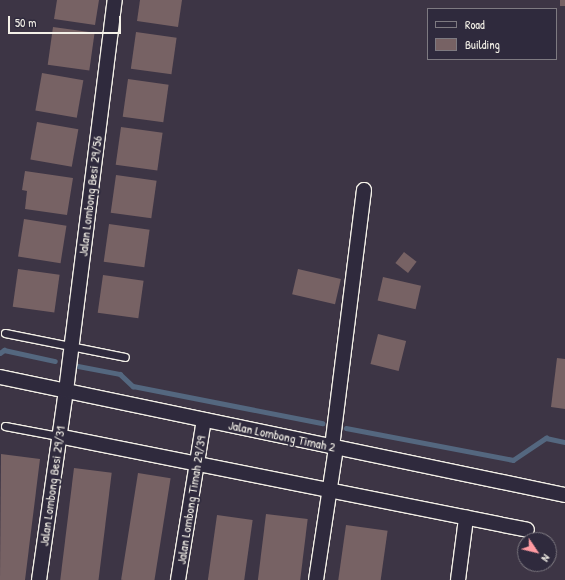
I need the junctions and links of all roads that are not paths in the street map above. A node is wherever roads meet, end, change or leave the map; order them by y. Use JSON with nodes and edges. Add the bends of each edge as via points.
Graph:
{"nodes":[{"id":1,"x":115,"y":0,"type":"edge"},
{"id":2,"x":364,"y":190,"type":"dead end"},
{"id":3,"x":5,"y":333,"type":"dead end"},
{"id":4,"x":72,"y":344,"type":"junction"},
{"id":5,"x":125,"y":357,"type":"dead end"},
{"id":6,"x":0,"y":377,"type":"edge"},
{"id":7,"x":66,"y":391,"type":"junction"},
{"id":8,"x":204,"y":420,"type":"junction"},
{"id":9,"x":5,"y":426,"type":"dead end"},
{"id":10,"x":58,"y":436,"type":"junction"},
{"id":11,"x":334,"y":447,"type":"junction"},
{"id":12,"x":195,"y":466,"type":"junction"},
{"id":13,"x":329,"y":491,"type":"junction"},
{"id":14,"x":565,"y":495,"type":"edge"},
{"id":15,"x":466,"y":518,"type":"junction"},
{"id":16,"x":527,"y":530,"type":"dead end"},
{"id":17,"x":40,"y":580,"type":"edge"},
{"id":18,"x":178,"y":580,"type":"edge"},
{"id":19,"x":316,"y":580,"type":"edge"},
{"id":20,"x":458,"y":580,"type":"edge"}],
"edges":[{"from":1,"to":4,"type":"street","name":"Jalan Lombong Besi 29/56"},
{"from":2,"to":11,"type":"street"},
{"from":3,"to":4,"type":"lane"},
{"from":4,"to":5,"type":"lane"},
{"from":4,"to":7,"type":"street","name":"Jalan Lombong Besi 29/56"},
{"from":6,"to":7,"type":"street","name":"Jalan Lombong Timah 2"},
{"from":7,"to":8,"type":"street","name":"Jalan Lombong Timah 2"},
{"from":7,"to":10,"type":"street","name":"Jalan Lombong Besi 29/31"},
{"from":8,"to":11,"type":"street","name":"Jalan Lombong Timah 2"},
{"from":8,"to":12,"type":"street","name":"Jalan Lombong Timah 29/39"},
{"from":9,"to":10,"type":"lane"},
{"from":10,"to":12,"type":"street"},
{"from":10,"to":17,"type":"street","name":"Jalan Lombong Besi 29/31"},
{"from":11,"to":13,"type":"street"},
{"from":11,"to":14,"type":"street","name":"Jalan Lombong Timah 2"},
{"from":12,"to":13,"type":"street"},
{"from":12,"to":18,"type":"street","name":"Jalan Lombong Timah 29/39"},
{"from":13,"to":15,"type":"street"},
{"from":13,"to":19,"type":"street"},
{"from":15,"to":16,"type":"street"},
{"from":15,"to":20,"type":"street"}]}
